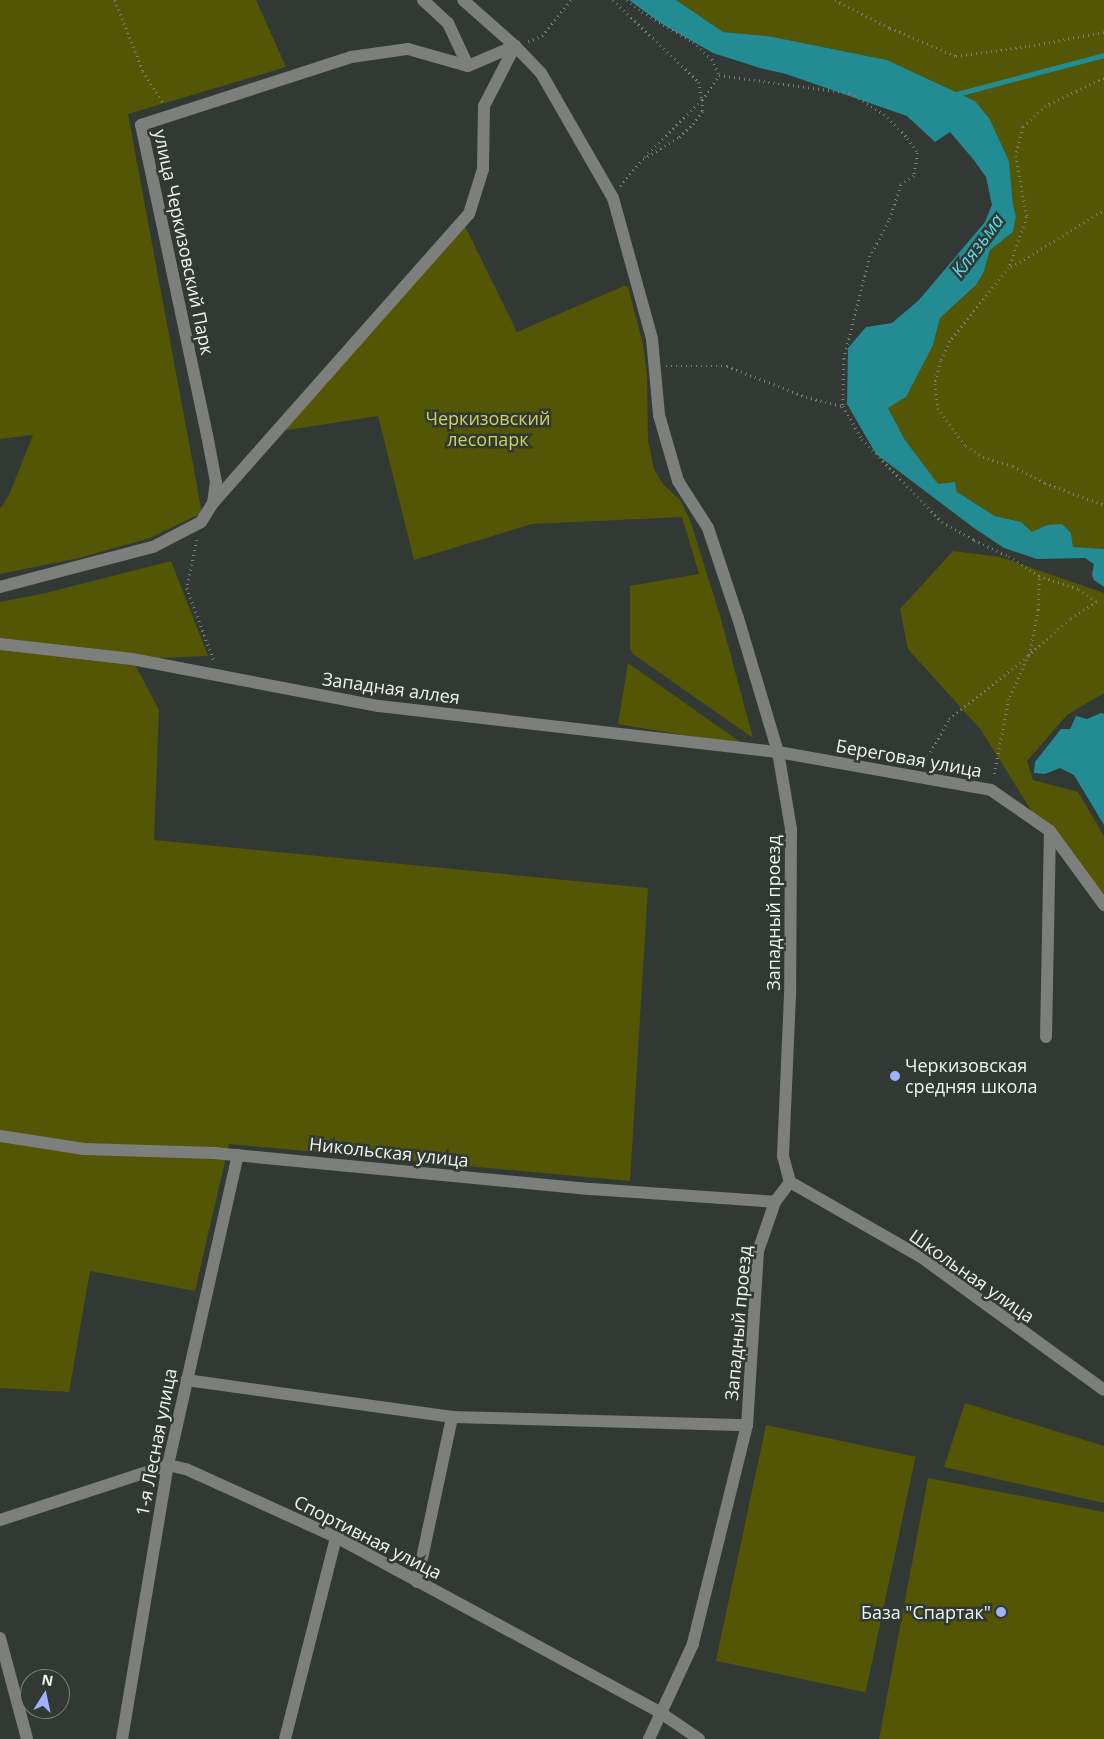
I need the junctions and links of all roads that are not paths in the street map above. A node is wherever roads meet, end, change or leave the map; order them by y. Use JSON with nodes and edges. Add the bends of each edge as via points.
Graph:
{"nodes":[{"id":1,"x":423,"y":0,"type":"edge"},
{"id":2,"x":463,"y":0,"type":"edge"},
{"id":3,"x":515,"y":46,"type":"junction"},
{"id":4,"x":468,"y":66,"type":"junction"},
{"id":5,"x":213,"y":503,"type":"junction"},
{"id":6,"x":0,"y":587,"type":"edge"},
{"id":7,"x":0,"y":644,"type":"edge"},
{"id":8,"x":778,"y":752,"type":"junction"},
{"id":9,"x":1050,"y":832,"type":"junction"},
{"id":10,"x":1104,"y":905,"type":"edge"},
{"id":11,"x":1046,"y":1038,"type":"dead end"},
{"id":12,"x":0,"y":1136,"type":"edge"},
{"id":13,"x":238,"y":1155,"type":"junction"},
{"id":14,"x":790,"y":1182,"type":"junction"},
{"id":15,"x":775,"y":1202,"type":"junction"},
{"id":16,"x":186,"y":1380,"type":"junction"},
{"id":17,"x":1104,"y":1390,"type":"edge"},
{"id":18,"x":452,"y":1417,"type":"junction"},
{"id":19,"x":747,"y":1425,"type":"junction"},
{"id":20,"x":168,"y":1465,"type":"junction"},
{"id":21,"x":0,"y":1520,"type":"edge"},
{"id":22,"x":336,"y":1537,"type":"junction"},
{"id":23,"x":417,"y":1582,"type":"junction"},
{"id":24,"x":0,"y":1638,"type":"edge"},
{"id":25,"x":661,"y":1713,"type":"junction"},
{"id":26,"x":27,"y":1739,"type":"edge"},
{"id":27,"x":122,"y":1739,"type":"edge"},
{"id":28,"x":286,"y":1739,"type":"edge"},
{"id":29,"x":649,"y":1739,"type":"edge"},
{"id":30,"x":699,"y":1739,"type":"edge"}],
"edges":[{"from":1,"to":4,"type":"street","via":[[448,23]]},
{"from":2,"to":3,"type":"street"},
{"from":3,"to":4,"type":"street"},
{"from":3,"to":5,"type":"street","via":[[484,106],[484,169],[469,214]]},
{"from":3,"to":8,"type":"street","via":[[541,73],[613,198],[652,339],[659,415],[678,480],[708,528]]},
{"from":4,"to":5,"type":"street","name":"улица Черкизовский Парк","via":[[408,49],[351,57],[141,125],[216,482]]},
{"from":5,"to":6,"type":"street","name":"улица Черкизовский Парк","via":[[201,522],[153,547]]},
{"from":7,"to":8,"type":"street","name":"Западная аллея","via":[[132,659],[379,706]]},
{"from":8,"to":9,"type":"street","name":"Береговая улица","via":[[991,790]]},
{"from":8,"to":14,"type":"street","name":"Западный проезд","via":[[791,830],[790,995],[783,1156]]},
{"from":9,"to":10,"type":"street","name":"Береговая улица"},
{"from":9,"to":11,"type":"street"},
{"from":12,"to":13,"type":"street","name":"Никольская улица","via":[[84,1148]]},
{"from":13,"to":15,"type":"street","name":"Никольская улица","via":[[591,1189]]},
{"from":13,"to":16,"type":"street","name":"1-я Лесная улица"},
{"from":14,"to":15,"type":"street","name":"Западный проезд"},
{"from":14,"to":17,"type":"street","name":"Школьная улица","via":[[921,1257]]},
{"from":15,"to":19,"type":"street","name":"Западный проезд","via":[[758,1251]]},
{"from":16,"to":18,"type":"street"},
{"from":16,"to":20,"type":"street","name":"1-я Лесная улица"},
{"from":18,"to":19,"type":"street"},
{"from":18,"to":23,"type":"street"},
{"from":19,"to":25,"type":"street","name":"Западный проезд","via":[[693,1644]]},
{"from":20,"to":21,"type":"street"},
{"from":20,"to":22,"type":"street","name":"Спортивная улица","via":[[186,1469]]},
{"from":20,"to":27,"type":"street","name":"1-я Лесная улица"},
{"from":22,"to":23,"type":"street","name":"Спортивная улица"},
{"from":22,"to":28,"type":"street"},
{"from":23,"to":25,"type":"street","name":"Спортивная улица"},
{"from":24,"to":26,"type":"street"},
{"from":25,"to":29,"type":"street","name":"Западный проезд"},
{"from":25,"to":30,"type":"street","name":"Спортивная улица"}]}
